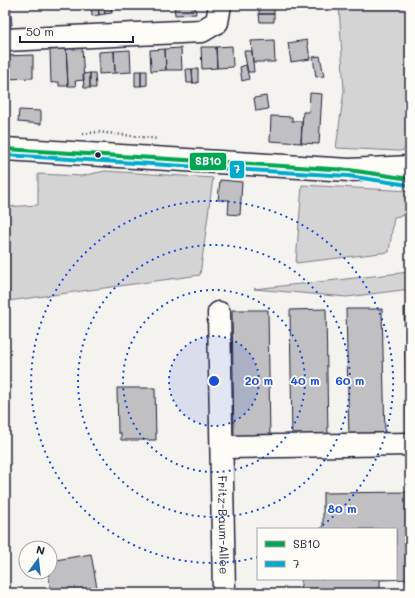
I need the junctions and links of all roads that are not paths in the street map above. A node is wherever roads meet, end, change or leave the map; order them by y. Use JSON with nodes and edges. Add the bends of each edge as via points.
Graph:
{"nodes":[{"id":1,"x":220,"y":5,"type":"edge"},
{"id":2,"x":5,"y":40,"type":"edge"},
{"id":3,"x":5,"y":148,"type":"edge"},
{"id":4,"x":410,"y":168,"type":"edge"},
{"id":5,"x":349,"y":170,"type":"junction"},
{"id":6,"x":410,"y":179,"type":"edge"},
{"id":7,"x":219,"y":313,"type":"dead end"},
{"id":8,"x":410,"y":444,"type":"edge"},
{"id":9,"x":222,"y":452,"type":"junction"},
{"id":10,"x":224,"y":593,"type":"edge"}],
"edges":[{"from":1,"to":2,"type":"main road","via":[[217,22],[202,31]]},
{"from":3,"to":5,"type":"main road"},
{"from":4,"to":5,"type":"main road"},
{"from":5,"to":6,"type":"main road"},
{"from":7,"to":9,"type":"main road","name":"Fritz-Baum-Allee"},
{"from":8,"to":9,"type":"main road"},
{"from":9,"to":10,"type":"main road","name":"Fritz-Baum-Allee"}]}
